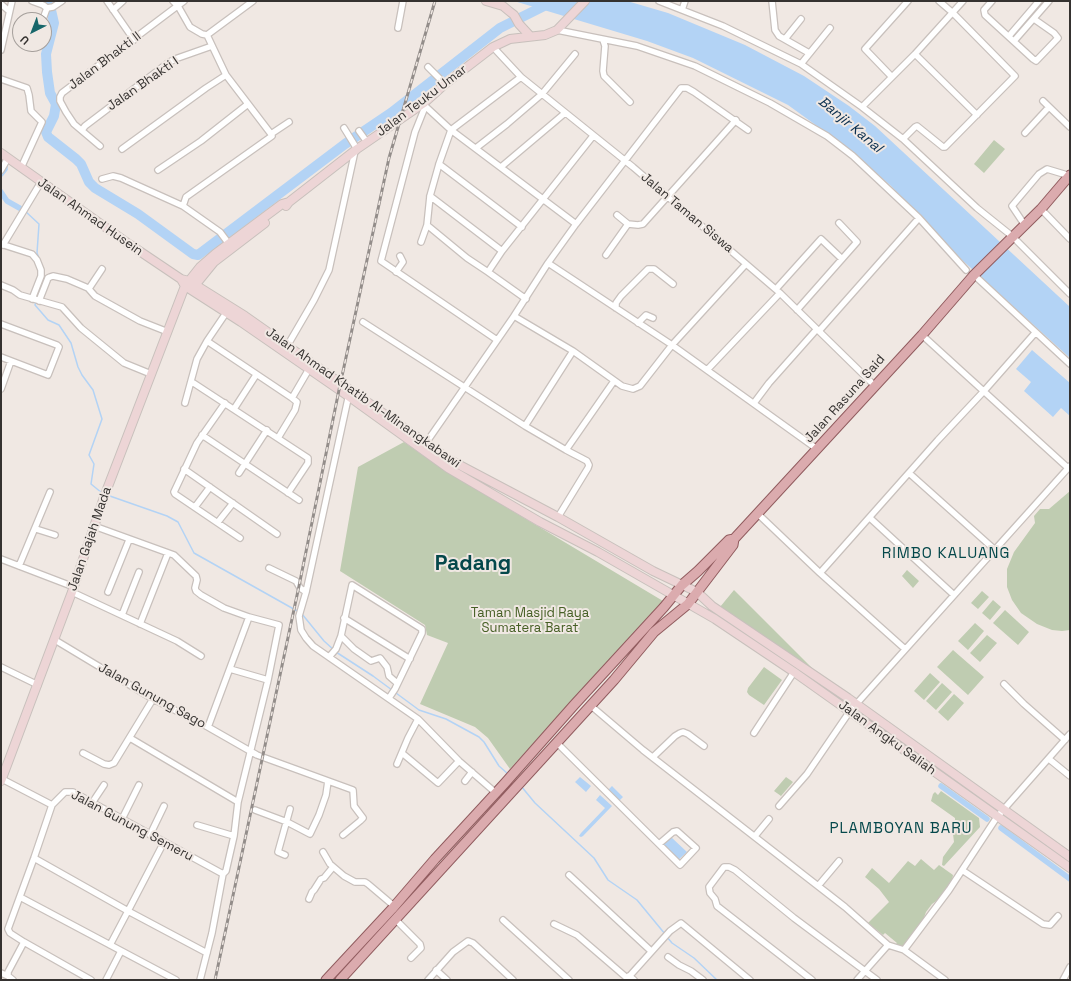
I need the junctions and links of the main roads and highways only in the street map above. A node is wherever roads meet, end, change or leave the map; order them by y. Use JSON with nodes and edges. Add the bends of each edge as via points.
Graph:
{"nodes":[{"id":1,"x":486,"y":1,"type":"edge"},
{"id":2,"x":585,"y":1,"type":"edge"},
{"id":3,"x":530,"y":36,"type":"junction"},
{"id":4,"x":1,"y":153,"type":"edge"},
{"id":5,"x":1069,"y":175,"type":"edge"},
{"id":6,"x":289,"y":202,"type":"junction"},
{"id":7,"x":188,"y":284,"type":"junction"},
{"id":8,"x":243,"y":319,"type":"junction"},
{"id":9,"x":285,"y":349,"type":"junction"},
{"id":10,"x":349,"y":393,"type":"junction"},
{"id":11,"x":487,"y":480,"type":"junction"},
{"id":12,"x":482,"y":488,"type":"junction"},
{"id":13,"x":734,"y":539,"type":"junction"},
{"id":14,"x":682,"y":585,"type":"junction"},
{"id":15,"x":697,"y":592,"type":"junction"},
{"id":16,"x":673,"y":595,"type":"junction"},
{"id":17,"x":688,"y":604,"type":"junction"},
{"id":18,"x":1,"y":780,"type":"edge"},
{"id":19,"x":1070,"y":857,"type":"edge"},
{"id":20,"x":1070,"y":868,"type":"edge"},
{"id":21,"x":406,"y":892,"type":"junction"},
{"id":22,"x":414,"y":899,"type":"junction"},
{"id":23,"x":326,"y":980,"type":"edge"},
{"id":24,"x":340,"y":980,"type":"edge"}],
"edges":[{"from":1,"to":3,"type":"main road","via":[[503,6],[514,15]]},
{"from":2,"to":3,"type":"main road","name":"Jalan Teuku Umar","via":[[558,30],[545,35]]},
{"from":3,"to":6,"type":"main road","name":"Jalan Teuku Umar","via":[[510,39],[493,47],[444,82],[424,105],[366,140]]},
{"from":4,"to":7,"type":"main road","name":"Jalan Ahmad Husein","via":[[7,161],[21,168]]},
{"from":5,"to":13,"type":"main road","name":"Jalan Rasuna Said","via":[[1041,208],[971,274],[922,335]]},
{"from":6,"to":7,"type":"main road","name":"Jalan Teuku Umar"},
{"from":6,"to":7,"type":"main road","name":"Jalan Teuku Umar","via":[[282,204],[227,242]]},
{"from":7,"to":8,"type":"main road","name":"Jalan Ahmad Khatib Al-Minangkabawi"},
{"from":7,"to":8,"type":"main road","name":"Jalan Ahmad Khatib Al-Minangkabawi","via":[[226,313]]},
{"from":7,"to":18,"type":"main road","name":"Jalan Gajah Mada","via":[[105,494],[73,589]]},
{"from":8,"to":9,"type":"main road","name":"Jalan Ahmad Khatib Al-Minangkabawi"},
{"from":9,"to":10,"type":"main road","name":"Jalan Ahmad Khatib Al-Minangkabawi"},
{"from":9,"to":10,"type":"main road","name":"Jalan Ahmad Khatib Al-Minangkabawi","via":[[309,369]]},
{"from":10,"to":11,"type":"main road","name":"Jalan Ahmad Khatib Al-Minangkabawi","via":[[450,460]]},
{"from":10,"to":12,"type":"main road","name":"Jalan Ahmad Khatib Al-Minangkabawi","via":[[448,468]]},
{"from":11,"to":12,"type":"main road"},
{"from":11,"to":14,"type":"main road","name":"Jalan Ahmad Khatib Al-Minangkabawi"},
{"from":12,"to":16,"type":"main road","name":"Jalan Ahmad Khatib Al-Minangkabawi"},
{"from":13,"to":14,"type":"main road","via":[[729,540]]},
{"from":13,"to":15,"type":"main road","via":[[733,544]]},
{"from":14,"to":15,"type":"main road","name":"Jalan Ahmad Khatib Al-Minangkabawi"},
{"from":14,"to":16,"type":"main road"},
{"from":15,"to":17,"type":"main road"},
{"from":15,"to":19,"type":"main road","name":"Jalan Angku Saliah","via":[[707,602],[856,704]]},
{"from":16,"to":17,"type":"main road","name":"Jalan Ahmad Khatib Al-Minangkabawi"},
{"from":16,"to":21,"type":"main road"},
{"from":17,"to":20,"type":"main road","name":"Jalan Angku Saliah","via":[[702,610],[794,672]]},
{"from":17,"to":22,"type":"main road","via":[[654,632]]},
{"from":21,"to":22,"type":"main road"},
{"from":21,"to":23,"type":"main road"},
{"from":22,"to":24,"type":"main road"}]}
